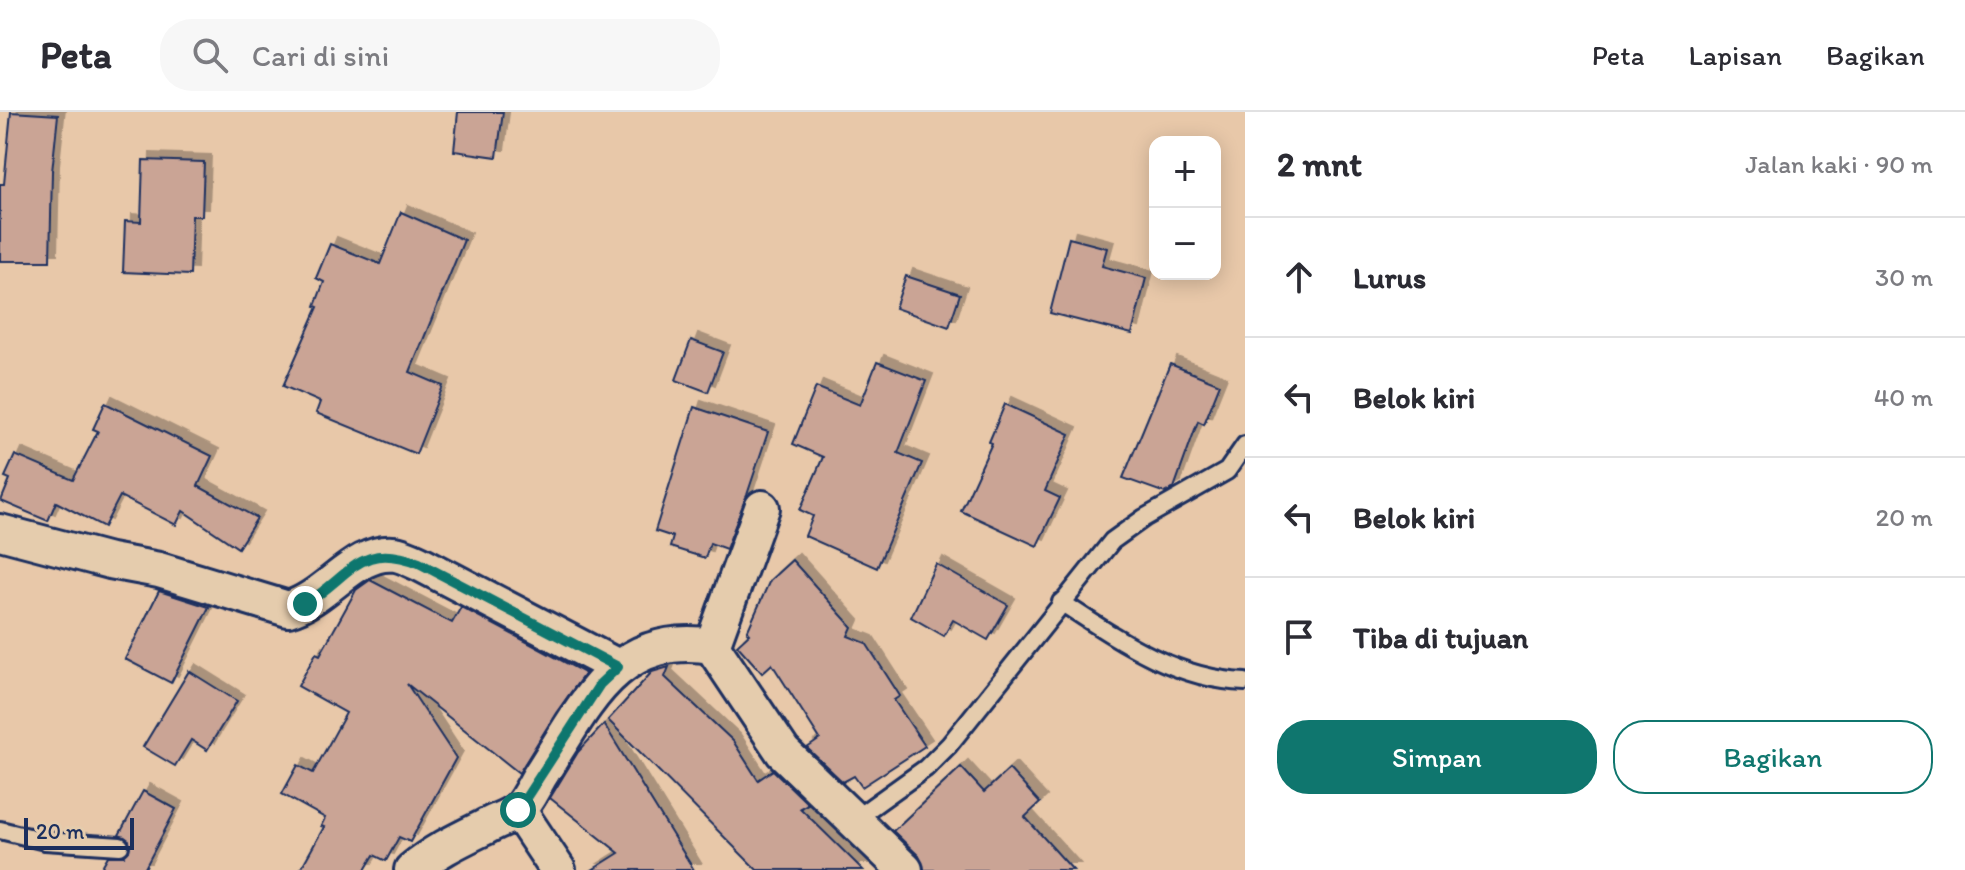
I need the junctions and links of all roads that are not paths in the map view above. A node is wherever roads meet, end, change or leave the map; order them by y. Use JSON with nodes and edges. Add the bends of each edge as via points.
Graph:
{"nodes":[{"id":1,"x":1245,"y":445,"type":"edge"},
{"id":2,"x":762,"y":508,"type":"dead end"},
{"id":3,"x":0,"y":532,"type":"edge"},
{"id":4,"x":1061,"y":602,"type":"junction"},
{"id":5,"x":712,"y":646,"type":"junction"},
{"id":6,"x":618,"y":667,"type":"junction"},
{"id":7,"x":1245,"y":682,"type":"edge"},
{"id":8,"x":518,"y":810,"type":"junction"},
{"id":9,"x":852,"y":821,"type":"junction"},
{"id":10,"x":0,"y":830,"type":"edge"},
{"id":11,"x":120,"y":846,"type":"dead end"},
{"id":12,"x":412,"y":870,"type":"edge"},
{"id":13,"x":558,"y":870,"type":"edge"},
{"id":14,"x":905,"y":870,"type":"edge"}],
"edges":[{"from":1,"to":4,"type":"lane","via":[[1227,471],[1112,541]]},
{"from":2,"to":5,"type":"street"},
{"from":3,"to":6,"type":"street","via":[[159,570],[288,609],[322,594],[356,563],[378,554],[397,554]]},
{"from":4,"to":7,"type":"lane","via":[[1144,655],[1179,670]]},
{"from":4,"to":9,"type":"lane","via":[[949,745]]},
{"from":5,"to":6,"type":"street","via":[[667,645]]},
{"from":5,"to":9,"type":"street","via":[[783,752]]},
{"from":6,"to":8,"type":"street","via":[[600,684]]},
{"from":8,"to":12,"type":"street","via":[[430,855]]},
{"from":8,"to":13,"type":"street"},
{"from":9,"to":14,"type":"street"},
{"from":10,"to":11,"type":"lane","via":[[45,841]]}]}
